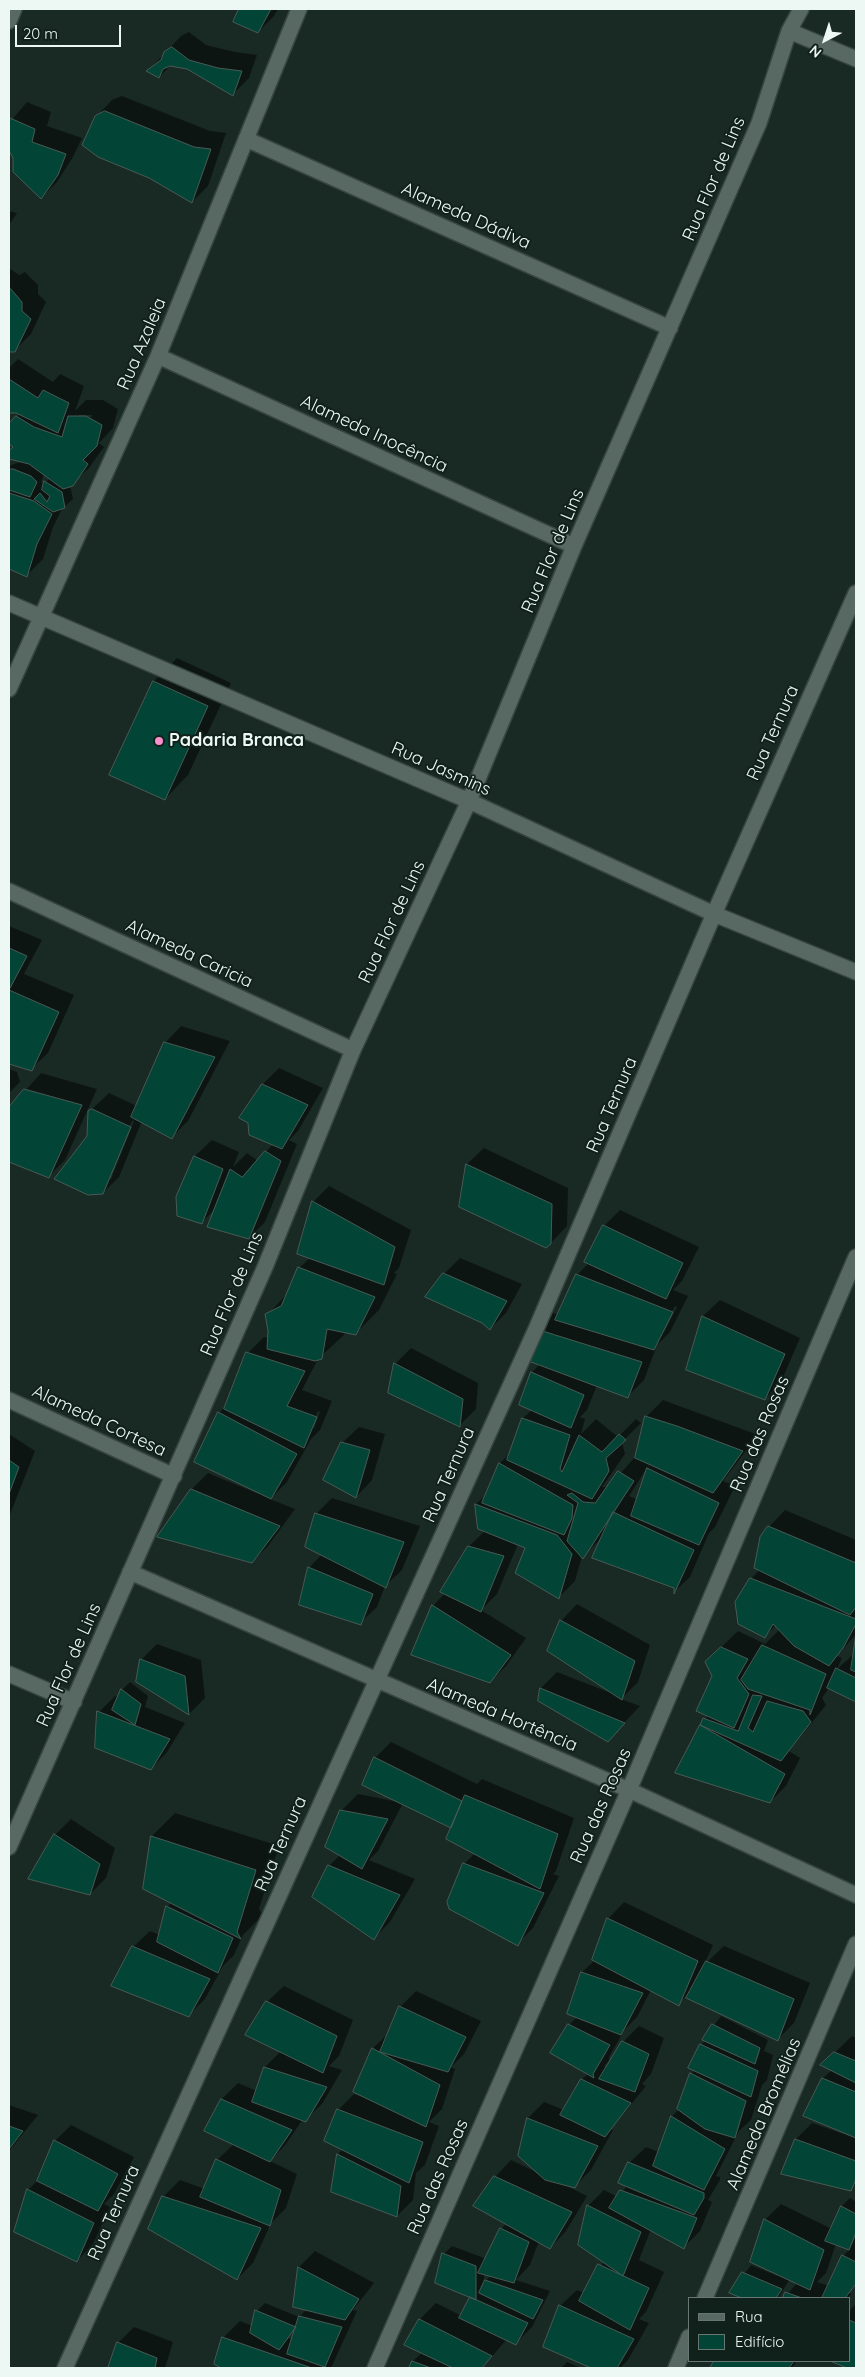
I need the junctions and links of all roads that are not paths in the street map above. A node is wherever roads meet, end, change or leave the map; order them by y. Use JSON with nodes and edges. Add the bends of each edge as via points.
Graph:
{"nodes":[{"id":1,"x":14,"y":9,"type":"edge"},
{"id":2,"x":300,"y":9,"type":"edge"},
{"id":3,"x":800,"y":9,"type":"edge"},
{"id":4,"x":9,"y":21,"type":"edge"},
{"id":5,"x":789,"y":31,"type":"junction"},
{"id":6,"x":856,"y":59,"type":"edge"},
{"id":7,"x":246,"y":139,"type":"junction"},
{"id":8,"x":670,"y":328,"type":"junction"},
{"id":9,"x":158,"y":356,"type":"junction"},
{"id":10,"x":574,"y":546,"type":"junction"},
{"id":11,"x":856,"y":593,"type":"edge"},
{"id":12,"x":9,"y":603,"type":"edge"},
{"id":13,"x":42,"y":616,"type":"junction"},
{"id":14,"x":9,"y":689,"type":"edge"},
{"id":15,"x":469,"y":801,"type":"junction"},
{"id":16,"x":9,"y":891,"type":"edge"},
{"id":17,"x":714,"y":914,"type":"junction"},
{"id":18,"x":856,"y":972,"type":"edge"},
{"id":19,"x":353,"y":1050,"type":"junction"},
{"id":20,"x":856,"y":1257,"type":"edge"},
{"id":21,"x":9,"y":1400,"type":"edge"},
{"id":22,"x":174,"y":1476,"type":"junction"},
{"id":23,"x":130,"y":1572,"type":"junction"},
{"id":24,"x":9,"y":1674,"type":"edge"},
{"id":25,"x":376,"y":1681,"type":"junction"},
{"id":26,"x":74,"y":1702,"type":"junction"},
{"id":27,"x":629,"y":1790,"type":"junction"},
{"id":28,"x":9,"y":1847,"type":"edge"},
{"id":29,"x":856,"y":1895,"type":"edge"},
{"id":30,"x":856,"y":1944,"type":"edge"},
{"id":31,"x":705,"y":2297,"type":"edge"},
{"id":32,"x":688,"y":2339,"type":"edge"},
{"id":33,"x":65,"y":2368,"type":"edge"},
{"id":34,"x":375,"y":2368,"type":"edge"},
{"id":35,"x":676,"y":2368,"type":"edge"}],
"edges":[{"from":1,"to":4,"type":"street"},
{"from":2,"to":7,"type":"street","name":"Rua Azaleia"},
{"from":3,"to":5,"type":"street","name":"Rua Flor de Lins"},
{"from":5,"to":6,"type":"street"},
{"from":5,"to":8,"type":"street","name":"Rua Flor de Lins","via":[[759,123]]},
{"from":7,"to":8,"type":"street","name":"Alameda Dádiva"},
{"from":7,"to":9,"type":"street","name":"Rua Azaleia"},
{"from":8,"to":10,"type":"street","name":"Rua Flor de Lins"},
{"from":9,"to":10,"type":"street","name":"Alameda Inocência"},
{"from":9,"to":13,"type":"street","name":"Rua Azaleia"},
{"from":10,"to":15,"type":"street","name":"Rua Flor de Lins"},
{"from":11,"to":17,"type":"street","name":"Rua Ternura"},
{"from":12,"to":13,"type":"street","name":"Rua Jasmins"},
{"from":13,"to":14,"type":"street","name":"Rua Azaleia"},
{"from":13,"to":15,"type":"street","name":"Rua Jasmins"},
{"from":15,"to":17,"type":"street","name":"Rua Jasmins"},
{"from":15,"to":19,"type":"street","name":"Rua Flor de Lins"},
{"from":16,"to":19,"type":"street","name":"Alameda Caricia"},
{"from":17,"to":18,"type":"street","name":"Rua Jasmins"},
{"from":17,"to":25,"type":"street","name":"Rua Ternura","via":[[536,1329]]},
{"from":19,"to":22,"type":"street","name":"Rua Flor de Lins","via":[[265,1266]]},
{"from":20,"to":27,"type":"street","name":"Rua das Rosas"},
{"from":21,"to":22,"type":"street","name":"Alameda Cortesa"},
{"from":22,"to":23,"type":"street","name":"Rua Flor de Lins"},
{"from":23,"to":25,"type":"street","name":"Alameda Hortência"},
{"from":23,"to":26,"type":"street","name":"Rua Flor de Lins"},
{"from":24,"to":26,"type":"street"},
{"from":25,"to":27,"type":"street","name":"Alameda Hortência"},
{"from":25,"to":33,"type":"street","name":"Rua Ternura"},
{"from":26,"to":28,"type":"street","name":"Rua Flor de Lins"},
{"from":27,"to":29,"type":"street","name":"Alameda Hortência"},
{"from":27,"to":34,"type":"street","name":"Rua das Rosas"},
{"from":30,"to":31,"type":"street","name":"Alameda Bromélias"},
{"from":32,"to":35,"type":"street"}]}
